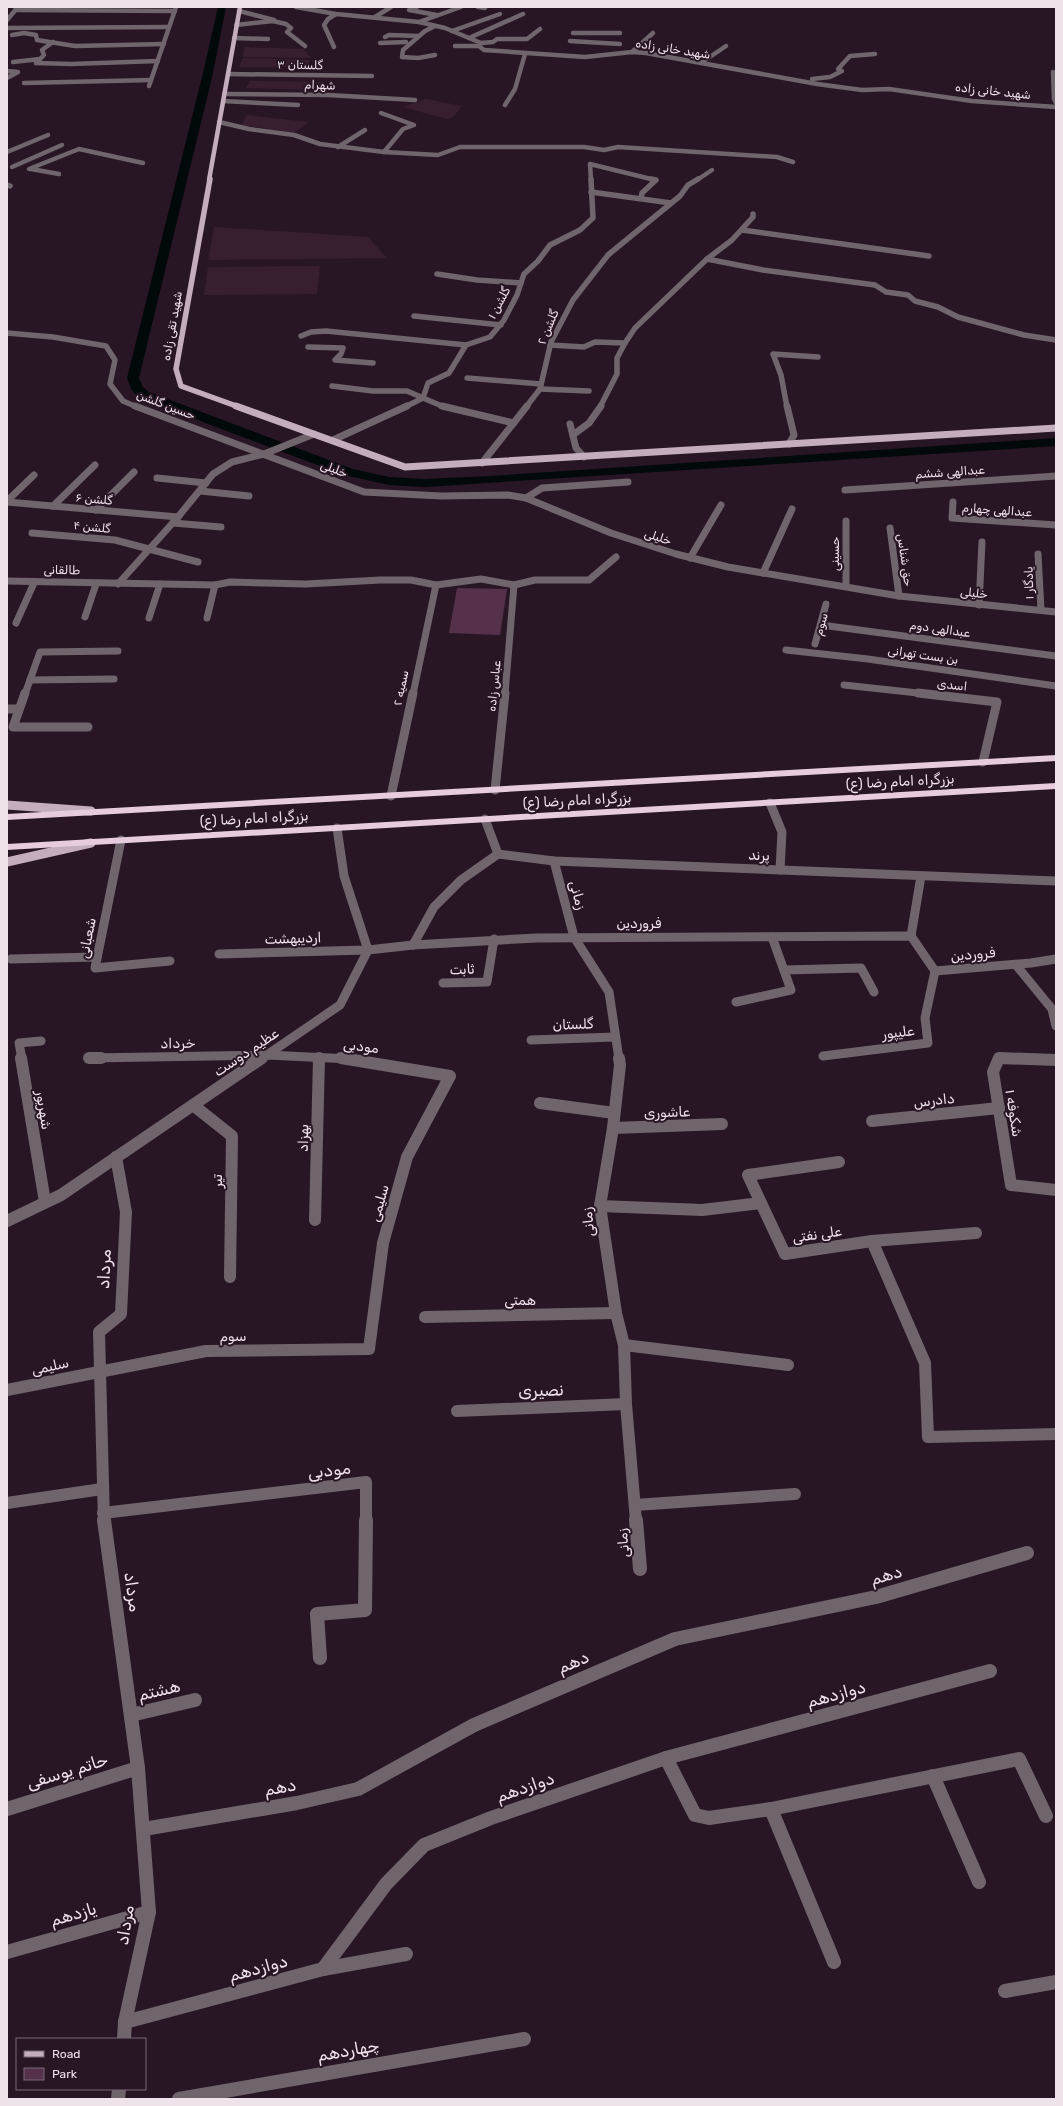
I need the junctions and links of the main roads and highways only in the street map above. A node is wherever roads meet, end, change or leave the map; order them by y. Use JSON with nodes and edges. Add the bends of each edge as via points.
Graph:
{"nodes":[{"id":1,"x":239,"y":9,"type":"edge"},
{"id":2,"x":1056,"y":428,"type":"edge"},
{"id":3,"x":1056,"y":758,"type":"edge"},
{"id":4,"x":1056,"y":786,"type":"edge"},
{"id":5,"x":7,"y":805,"type":"edge"},
{"id":6,"x":103,"y":812,"type":"junction"},
{"id":7,"x":7,"y":817,"type":"edge"},
{"id":8,"x":100,"y":841,"type":"junction"},
{"id":9,"x":7,"y":847,"type":"edge"},
{"id":10,"x":7,"y":862,"type":"edge"}],
"edges":[{"from":1,"to":2,"type":"main road","name":"شهید تقی زاده","via":[[176,369],[180,386],[405,467]]},
{"from":3,"to":6,"type":"highway","name":"بزرگراه امام رضا (ع)"},
{"from":4,"to":8,"type":"highway","name":"بزرگراه امام رضا (ع)"},
{"from":5,"to":6,"type":"main road","name":"بزرگراه امام رضا (ع)"},
{"from":6,"to":7,"type":"highway","name":"بزرگراه امام رضا (ع)"},
{"from":8,"to":9,"type":"highway","name":"بزرگراه امام رضا (ع)"},
{"from":8,"to":10,"type":"main road","name":"بزرگراه امام رضا (ع)"}]}
